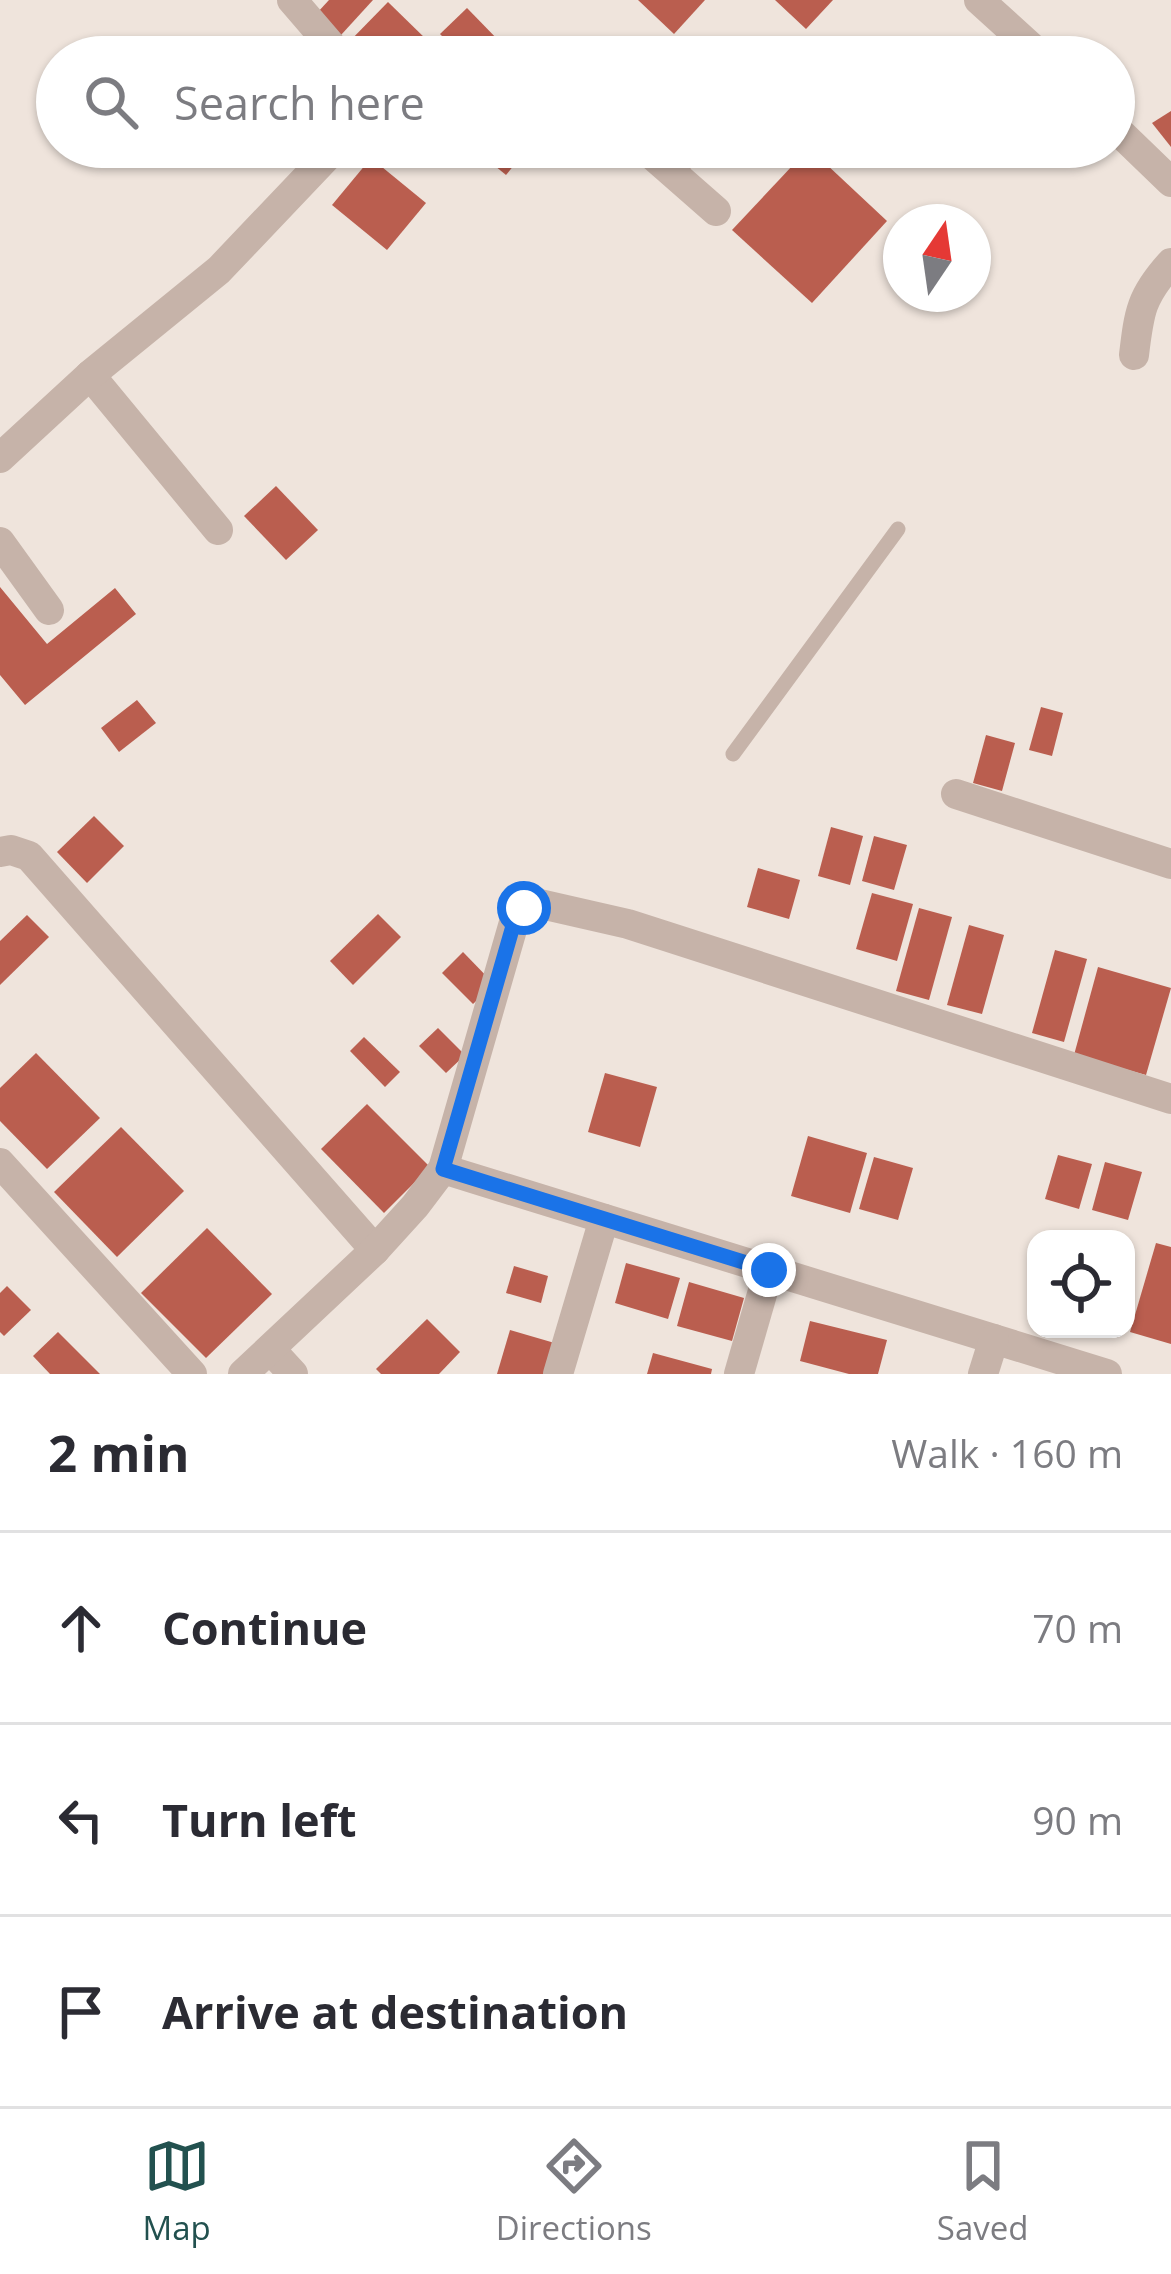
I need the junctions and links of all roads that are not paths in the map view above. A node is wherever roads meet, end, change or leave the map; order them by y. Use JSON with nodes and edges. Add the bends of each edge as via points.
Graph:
{"nodes":[{"id":1,"x":292,"y":0,"type":"edge"},
{"id":2,"x":989,"y":2,"type":"edge"},
{"id":3,"x":323,"y":36,"type":"edge"},
{"id":4,"x":1022,"y":36,"type":"edge"},
{"id":5,"x":1135,"y":147,"type":"edge"},
{"id":6,"x":316,"y":168,"type":"edge"},
{"id":7,"x":668,"y":168,"type":"edge"},
{"id":8,"x":1171,"y":182,"type":"edge"},
{"id":9,"x":716,"y":211,"type":"dead end"},
{"id":10,"x":1171,"y":263,"type":"edge"},
{"id":11,"x":1134,"y":355,"type":"dead end"},
{"id":12,"x":90,"y":375,"type":"junction"},
{"id":13,"x":0,"y":458,"type":"edge"},
{"id":14,"x":898,"y":529,"type":"dead end"},
{"id":15,"x":218,"y":530,"type":"dead end"},
{"id":16,"x":0,"y":542,"type":"edge"},
{"id":17,"x":49,"y":610,"type":"dead end"},
{"id":18,"x":733,"y":754,"type":"dead end"},
{"id":19,"x":956,"y":794,"type":"dead end"},
{"id":20,"x":0,"y":851,"type":"edge"},
{"id":21,"x":1171,"y":864,"type":"edge"},
{"id":22,"x":1171,"y":1099,"type":"edge"},
{"id":23,"x":0,"y":1163,"type":"edge"},
{"id":24,"x":443,"y":1169,"type":"junction"},
{"id":25,"x":604,"y":1219,"type":"junction"},
{"id":26,"x":375,"y":1250,"type":"junction"},
{"id":27,"x":769,"y":1270,"type":"junction"},
{"id":28,"x":994,"y":1339,"type":"junction"},
{"id":29,"x":270,"y":1349,"type":"junction"},
{"id":30,"x":192,"y":1374,"type":"edge"},
{"id":31,"x":243,"y":1374,"type":"edge"},
{"id":32,"x":293,"y":1374,"type":"edge"},
{"id":33,"x":558,"y":1374,"type":"edge"},
{"id":34,"x":739,"y":1374,"type":"edge"},
{"id":35,"x":983,"y":1374,"type":"edge"},
{"id":36,"x":1107,"y":1374,"type":"edge"}],
"edges":[{"from":1,"to":3,"type":"street"},
{"from":2,"to":4,"type":"street"},
{"from":5,"to":8,"type":"street"},
{"from":6,"to":12,"type":"street","via":[[219,270]]},
{"from":7,"to":9,"type":"street"},
{"from":10,"to":11,"type":"street","via":[[1140,306]]},
{"from":12,"to":13,"type":"street"},
{"from":12,"to":15,"type":"street"},
{"from":14,"to":18,"type":"lane"},
{"from":16,"to":17,"type":"street"},
{"from":19,"to":21,"type":"street"},
{"from":20,"to":26,"type":"street","via":[[28,856]]},
{"from":22,"to":24,"type":"street","via":[[628,924],[536,903],[515,919]]},
{"from":23,"to":30,"type":"street"},
{"from":24,"to":25,"type":"street"},
{"from":24,"to":26,"type":"street"},
{"from":25,"to":27,"type":"street"},
{"from":25,"to":33,"type":"street"},
{"from":26,"to":29,"type":"street"},
{"from":27,"to":28,"type":"street"},
{"from":27,"to":34,"type":"street"},
{"from":28,"to":35,"type":"street"},
{"from":28,"to":36,"type":"street"},
{"from":29,"to":31,"type":"street"},
{"from":29,"to":32,"type":"street"}]}
